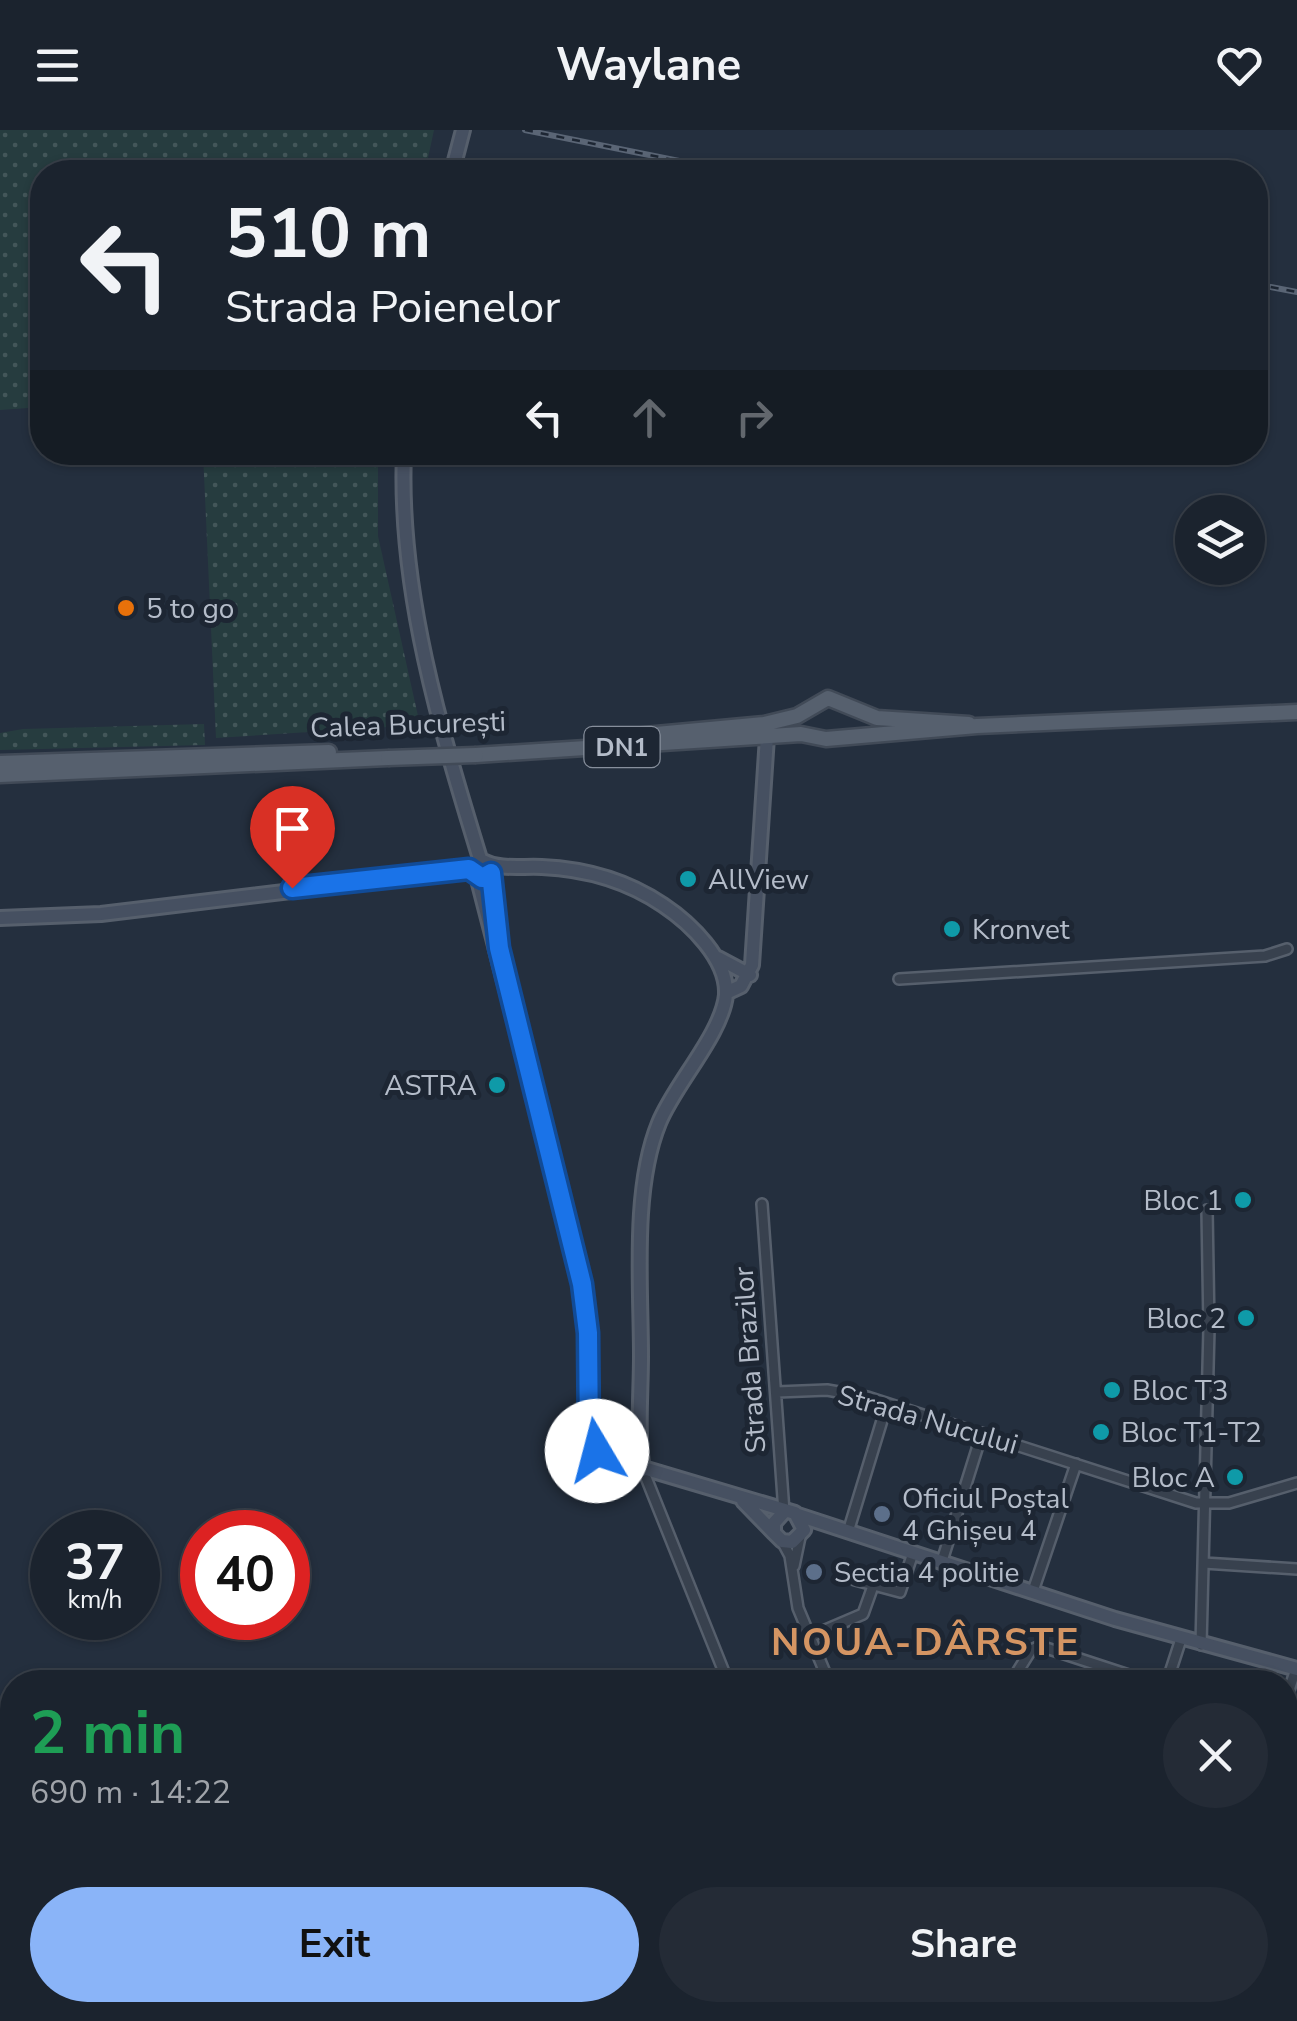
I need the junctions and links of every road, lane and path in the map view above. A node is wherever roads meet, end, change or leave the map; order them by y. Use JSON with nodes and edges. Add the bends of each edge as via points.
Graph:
{"nodes":[{"id":1,"x":463,"y":130,"type":"edge"},
{"id":2,"x":455,"y":160,"type":"edge"},
{"id":3,"x":404,"y":465,"type":"edge"},
{"id":4,"x":812,"y":706,"type":"junction"},
{"id":5,"x":846,"y":708,"type":"junction"},
{"id":6,"x":1297,"y":712,"type":"edge"},
{"id":7,"x":977,"y":726,"type":"junction"},
{"id":8,"x":815,"y":735,"type":"junction"},
{"id":9,"x":838,"y":736,"type":"junction"},
{"id":10,"x":767,"y":737,"type":"junction"},
{"id":11,"x":474,"y":751,"type":"junction"},
{"id":12,"x":388,"y":754,"type":"junction"},
{"id":13,"x":0,"y":763,"type":"edge"},
{"id":14,"x":0,"y":775,"type":"edge"},
{"id":15,"x":483,"y":869,"type":"junction"},
{"id":16,"x":0,"y":918,"type":"edge"},
{"id":17,"x":1287,"y":948,"type":"dead end"},
{"id":18,"x":712,"y":952,"type":"junction"},
{"id":19,"x":750,"y":974,"type":"junction"},
{"id":20,"x":899,"y":979,"type":"dead end"},
{"id":21,"x":726,"y":993,"type":"junction"},
{"id":22,"x":762,"y":1204,"type":"dead end"},
{"id":23,"x":1207,"y":1210,"type":"dead end"},
{"id":24,"x":777,"y":1392,"type":"junction"},
{"id":25,"x":887,"y":1404,"type":"junction"},
{"id":26,"x":982,"y":1433,"type":"junction"},
{"id":27,"x":1076,"y":1464,"type":"junction"},
{"id":28,"x":643,"y":1470,"type":"junction"},
{"id":29,"x":1297,"y":1483,"type":"edge"},
{"id":30,"x":741,"y":1500,"type":"junction"},
{"id":31,"x":1206,"y":1504,"type":"junction"},
{"id":32,"x":788,"y":1513,"type":"junction"},
{"id":33,"x":848,"y":1532,"type":"junction"},
{"id":34,"x":801,"y":1535,"type":"junction"},
{"id":35,"x":778,"y":1537,"type":"junction"},
{"id":36,"x":913,"y":1552,"type":"junction"},
{"id":37,"x":942,"y":1562,"type":"junction"},
{"id":38,"x":1204,"y":1563,"type":"junction"},
{"id":39,"x":1297,"y":1570,"type":"edge"},
{"id":40,"x":792,"y":1579,"type":"junction"},
{"id":41,"x":856,"y":1580,"type":"dead end"},
{"id":42,"x":873,"y":1586,"type":"junction"},
{"id":43,"x":1033,"y":1591,"type":"junction"},
{"id":44,"x":809,"y":1636,"type":"junction"},
{"id":45,"x":1180,"y":1639,"type":"junction"},
{"id":46,"x":1201,"y":1645,"type":"junction"},
{"id":47,"x":1296,"y":1669,"type":"edge"},
{"id":48,"x":723,"y":1670,"type":"edge"},
{"id":49,"x":824,"y":1670,"type":"edge"},
{"id":50,"x":1019,"y":1670,"type":"edge"},
{"id":51,"x":1113,"y":1670,"type":"edge"},
{"id":52,"x":1171,"y":1670,"type":"edge"}],
"edges":[{"from":1,"to":2,"type":"street"},
{"from":3,"to":15,"type":"street","via":[[415,600]]},
{"from":4,"to":5,"type":"main road","name":"Calea București","number":"DN1","via":[[828,698]]},
{"from":4,"to":8,"type":"main road","via":[[807,718]]},
{"from":4,"to":11,"type":"main road","name":"Calea București","number":"DN1","via":[[782,721],[712,732]]},
{"from":5,"to":7,"type":"main road","name":"Calea București","number":"DN1","via":[[877,718]]},
{"from":5,"to":9,"type":"main road","via":[[849,720]]},
{"from":6,"to":7,"type":"main road","name":"Calea București","number":"DN1"},
{"from":7,"to":9,"type":"main road","name":"Calea București","number":"DN1"},
{"from":8,"to":9,"type":"main road","name":"Calea București","number":"DN1"},
{"from":8,"to":10,"type":"main road","name":"Calea București","number":"DN1"},
{"from":10,"to":11,"type":"main road","name":"Calea București","number":"DN1"},
{"from":10,"to":19,"type":"street"},
{"from":11,"to":12,"type":"main road","name":"Calea București","number":"DN1"},
{"from":12,"to":13,"type":"main road","name":"Calea București","number":"DN1"},
{"from":12,"to":14,"type":"main road","name":"Calea București","number":"DN1"},
{"from":15,"to":16,"type":"street","via":[[101,914]]},
{"from":15,"to":18,"type":"street","via":[[572,870],[624,884],[680,917]]},
{"from":15,"to":28,"type":"street","via":[[582,1284],[589,1440],[596,1454]]},
{"from":17,"to":20,"type":"street","via":[[1265,956],[952,967]]},
{"from":18,"to":19,"type":"street"},
{"from":18,"to":21,"type":"street"},
{"from":19,"to":21,"type":"street"},
{"from":21,"to":28,"type":"street","via":[[658,1124],[650,1153],[640,1246]]},
{"from":22,"to":24,"type":"street","name":"Strada Brazilor"},
{"from":23,"to":31,"type":"street"},
{"from":24,"to":25,"type":"street","name":"Strada Nucului","via":[[844,1392]]},
{"from":24,"to":32,"type":"street","name":"Strada Brazilor"},
{"from":25,"to":26,"type":"street","name":"Strada Nucului"},
{"from":25,"to":33,"type":"street"},
{"from":26,"to":27,"type":"street","name":"Strada Nucului"},
{"from":26,"to":37,"type":"street"},
{"from":27,"to":31,"type":"street","name":"Strada Nucului"},
{"from":27,"to":43,"type":"street"},
{"from":28,"to":30,"type":"street"},
{"from":28,"to":48,"type":"street"},
{"from":29,"to":31,"type":"street"},
{"from":30,"to":32,"type":"street"},
{"from":30,"to":35,"type":"street"},
{"from":31,"to":38,"type":"street"},
{"from":32,"to":33,"type":"street"},
{"from":32,"to":34,"type":"street"},
{"from":32,"to":35,"type":"street","via":[[774,1523]]},
{"from":33,"to":34,"type":"street"},
{"from":33,"to":36,"type":"street"},
{"from":34,"to":35,"type":"street"},
{"from":34,"to":40,"type":"street"},
{"from":35,"to":40,"type":"street","via":[[790,1556]]},
{"from":36,"to":37,"type":"street"},
{"from":36,"to":42,"type":"street","via":[[900,1592]]},
{"from":37,"to":43,"type":"street"},
{"from":38,"to":39,"type":"street"},
{"from":38,"to":46,"type":"street"},
{"from":40,"to":44,"type":"street"},
{"from":41,"to":42,"type":"street"},
{"from":42,"to":44,"type":"street","via":[[862,1614]]},
{"from":43,"to":45,"type":"street"},
{"from":44,"to":49,"type":"street"},
{"from":45,"to":46,"type":"street"},
{"from":45,"to":52,"type":"street"},
{"from":46,"to":47,"type":"street"},
{"from":50,"to":51,"type":"street","via":[[1040,1646]]}]}
